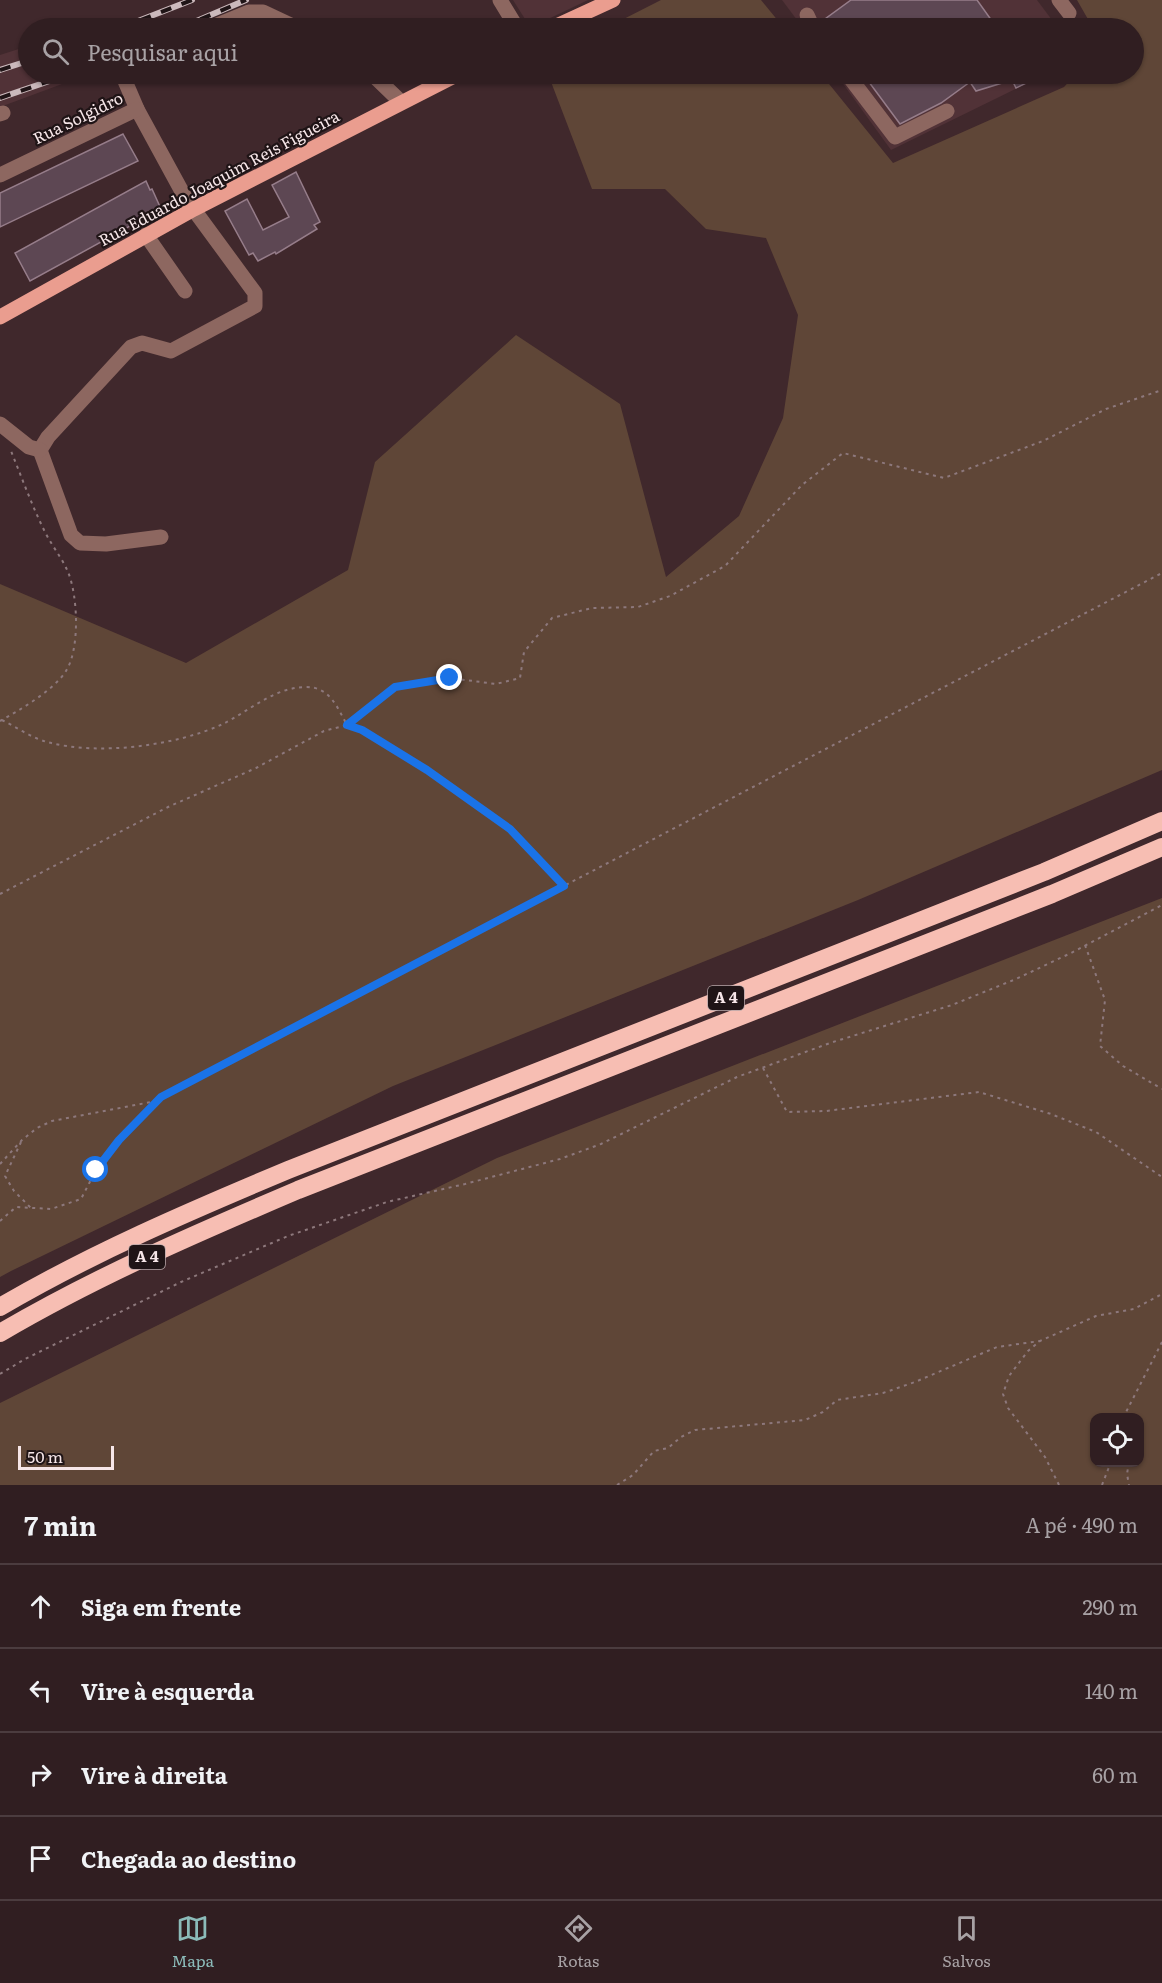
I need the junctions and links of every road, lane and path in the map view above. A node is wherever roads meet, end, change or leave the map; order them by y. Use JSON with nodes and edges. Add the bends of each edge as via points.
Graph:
{"nodes":[{"id":1,"x":500,"y":0,"type":"edge"},
{"id":2,"x":1059,"y":0,"type":"edge"},
{"id":3,"x":604,"y":2,"type":"edge"},
{"id":4,"x":1069,"y":13,"type":"dead end"},
{"id":5,"x":234,"y":18,"type":"edge"},
{"id":6,"x":276,"y":18,"type":"edge"},
{"id":7,"x":511,"y":18,"type":"edge"},
{"id":8,"x":572,"y":18,"type":"edge"},
{"id":9,"x":126,"y":84,"type":"edge"},
{"id":10,"x":382,"y":84,"type":"edge"},
{"id":11,"x":438,"y":84,"type":"edge"},
{"id":12,"x":855,"y":84,"type":"edge"},
{"id":13,"x":401,"y":102,"type":"junction"},
{"id":14,"x":137,"y":109,"type":"junction"},
{"id":15,"x":947,"y":111,"type":"dead end"},
{"id":16,"x":0,"y":175,"type":"edge"},
{"id":17,"x":194,"y":209,"type":"junction"},
{"id":18,"x":146,"y":235,"type":"junction"},
{"id":19,"x":185,"y":291,"type":"dead end"},
{"id":20,"x":0,"y":317,"type":"edge"},
{"id":21,"x":1162,"y":390,"type":"edge"},
{"id":22,"x":0,"y":424,"type":"edge"},
{"id":23,"x":9,"y":448,"type":"dead end"},
{"id":24,"x":40,"y":450,"type":"junction"},
{"id":25,"x":161,"y":537,"type":"dead end"},
{"id":26,"x":1162,"y":573,"type":"edge"},
{"id":27,"x":1,"y":720,"type":"edge"},
{"id":28,"x":347,"y":725,"type":"junction"},
{"id":29,"x":1162,"y":821,"type":"edge"},
{"id":30,"x":1162,"y":847,"type":"edge"},
{"id":31,"x":564,"y":886,"type":"junction"},
{"id":32,"x":0,"y":894,"type":"edge"},
{"id":33,"x":1162,"y":905,"type":"edge"},
{"id":34,"x":1085,"y":945,"type":"junction"},
{"id":35,"x":763,"y":1068,"type":"junction"},
{"id":36,"x":1162,"y":1089,"type":"edge"},
{"id":37,"x":161,"y":1097,"type":"junction"},
{"id":38,"x":22,"y":1140,"type":"junction"},
{"id":39,"x":0,"y":1164,"type":"edge"},
{"id":40,"x":1162,"y":1177,"type":"edge"},
{"id":41,"x":31,"y":1208,"type":"junction"},
{"id":42,"x":0,"y":1221,"type":"edge"},
{"id":43,"x":1162,"y":1294,"type":"edge"},
{"id":44,"x":0,"y":1307,"type":"edge"},
{"id":45,"x":0,"y":1333,"type":"edge"},
{"id":46,"x":1040,"y":1341,"type":"junction"},
{"id":47,"x":1162,"y":1342,"type":"edge"},
{"id":48,"x":0,"y":1374,"type":"edge"},
{"id":49,"x":1125,"y":1413,"type":"edge"},
{"id":50,"x":1109,"y":1467,"type":"edge"},
{"id":51,"x":1128,"y":1467,"type":"edge"},
{"id":52,"x":617,"y":1485,"type":"edge"},
{"id":53,"x":1059,"y":1485,"type":"edge"},
{"id":54,"x":1102,"y":1485,"type":"edge"},
{"id":55,"x":1129,"y":1485,"type":"edge"}],
"edges":[{"from":1,"to":7,"type":"street"},
{"from":2,"to":4,"type":"street"},
{"from":3,"to":8,"type":"main road"},
{"from":5,"to":6,"type":"street","via":[[249,12],[263,12]]},
{"from":9,"to":14,"type":"street","name":"Rua Solgidro"},
{"from":10,"to":13,"type":"street"},
{"from":11,"to":13,"type":"main road","name":"Rua Eduardo Joaquim Reis Figueira"},
{"from":12,"to":15,"type":"street","via":[[895,137]]},
{"from":13,"to":17,"type":"main road","name":"Rua Eduardo Joaquim Reis Figueira"},
{"from":14,"to":16,"type":"street","name":"Rua Solgidro"},
{"from":14,"to":17,"type":"street"},
{"from":17,"to":18,"type":"main road","name":"Rua Eduardo Joaquim Reis Figueira"},
{"from":17,"to":24,"type":"street","via":[[255,293],[255,306],[171,351],[142,343],[131,347]]},
{"from":18,"to":19,"type":"street"},
{"from":18,"to":20,"type":"main road","name":"Rua Eduardo Joaquim Reis Figueira"},
{"from":21,"to":28,"type":"path","via":[[1106,409],[1043,441],[944,478],[843,453],[802,485],[716,571],[670,596],[638,607],[592,608],[552,618],[524,651],[520,678],[496,684],[450,678],[395,687]]},
{"from":22,"to":24,"type":"street","via":[[29,447]]},
{"from":23,"to":27,"type":"path","via":[[45,532],[68,572],[74,591],[75,640],[66,672],[50,688]]},
{"from":24,"to":25,"type":"street","via":[[71,535],[80,543]]},
{"from":26,"to":31,"type":"path"},
{"from":27,"to":28,"type":"path","via":[[45,742],[72,748],[132,747],[194,735],[281,692],[305,687],[320,689],[332,697]]},
{"from":28,"to":31,"type":"path","via":[[427,770],[510,829]]},
{"from":28,"to":32,"type":"path","via":[[324,731]]},
{"from":29,"to":44,"type":"highway","number":"A 4","via":[[1044,872],[177,1216]]},
{"from":30,"to":45,"type":"highway","number":"A 4","via":[[298,1190],[180,1240]]},
{"from":31,"to":37,"type":"path"},
{"from":33,"to":34,"type":"path"},
{"from":34,"to":35,"type":"path","via":[[952,1005]]},
{"from":34,"to":36,"type":"path","via":[[1105,1000],[1100,1046],[1123,1066]]},
{"from":35,"to":40,"type":"path","via":[[787,1112],[826,1112],[979,1092],[1096,1132]]},
{"from":35,"to":48,"type":"path","via":[[570,1155],[387,1202],[288,1236],[181,1282]]},
{"from":37,"to":38,"type":"path","via":[[52,1121]]},
{"from":37,"to":41,"type":"path","via":[[113,1148],[81,1199],[51,1209]]},
{"from":38,"to":39,"type":"path"},
{"from":38,"to":41,"type":"path","via":[[5,1176]]},
{"from":41,"to":42,"type":"path","via":[[16,1207]]},
{"from":43,"to":46,"type":"path","via":[[1134,1309],[1096,1316]]},
{"from":46,"to":52,"type":"path","via":[[997,1347],[883,1393],[837,1400],[805,1420],[695,1430],[668,1448],[654,1451],[633,1475]]},
{"from":46,"to":53,"type":"path","via":[[1009,1376],[1003,1394],[1008,1408],[1045,1457]]},
{"from":47,"to":49,"type":"path"},
{"from":50,"to":54,"type":"path"},
{"from":51,"to":55,"type":"path"}]}
